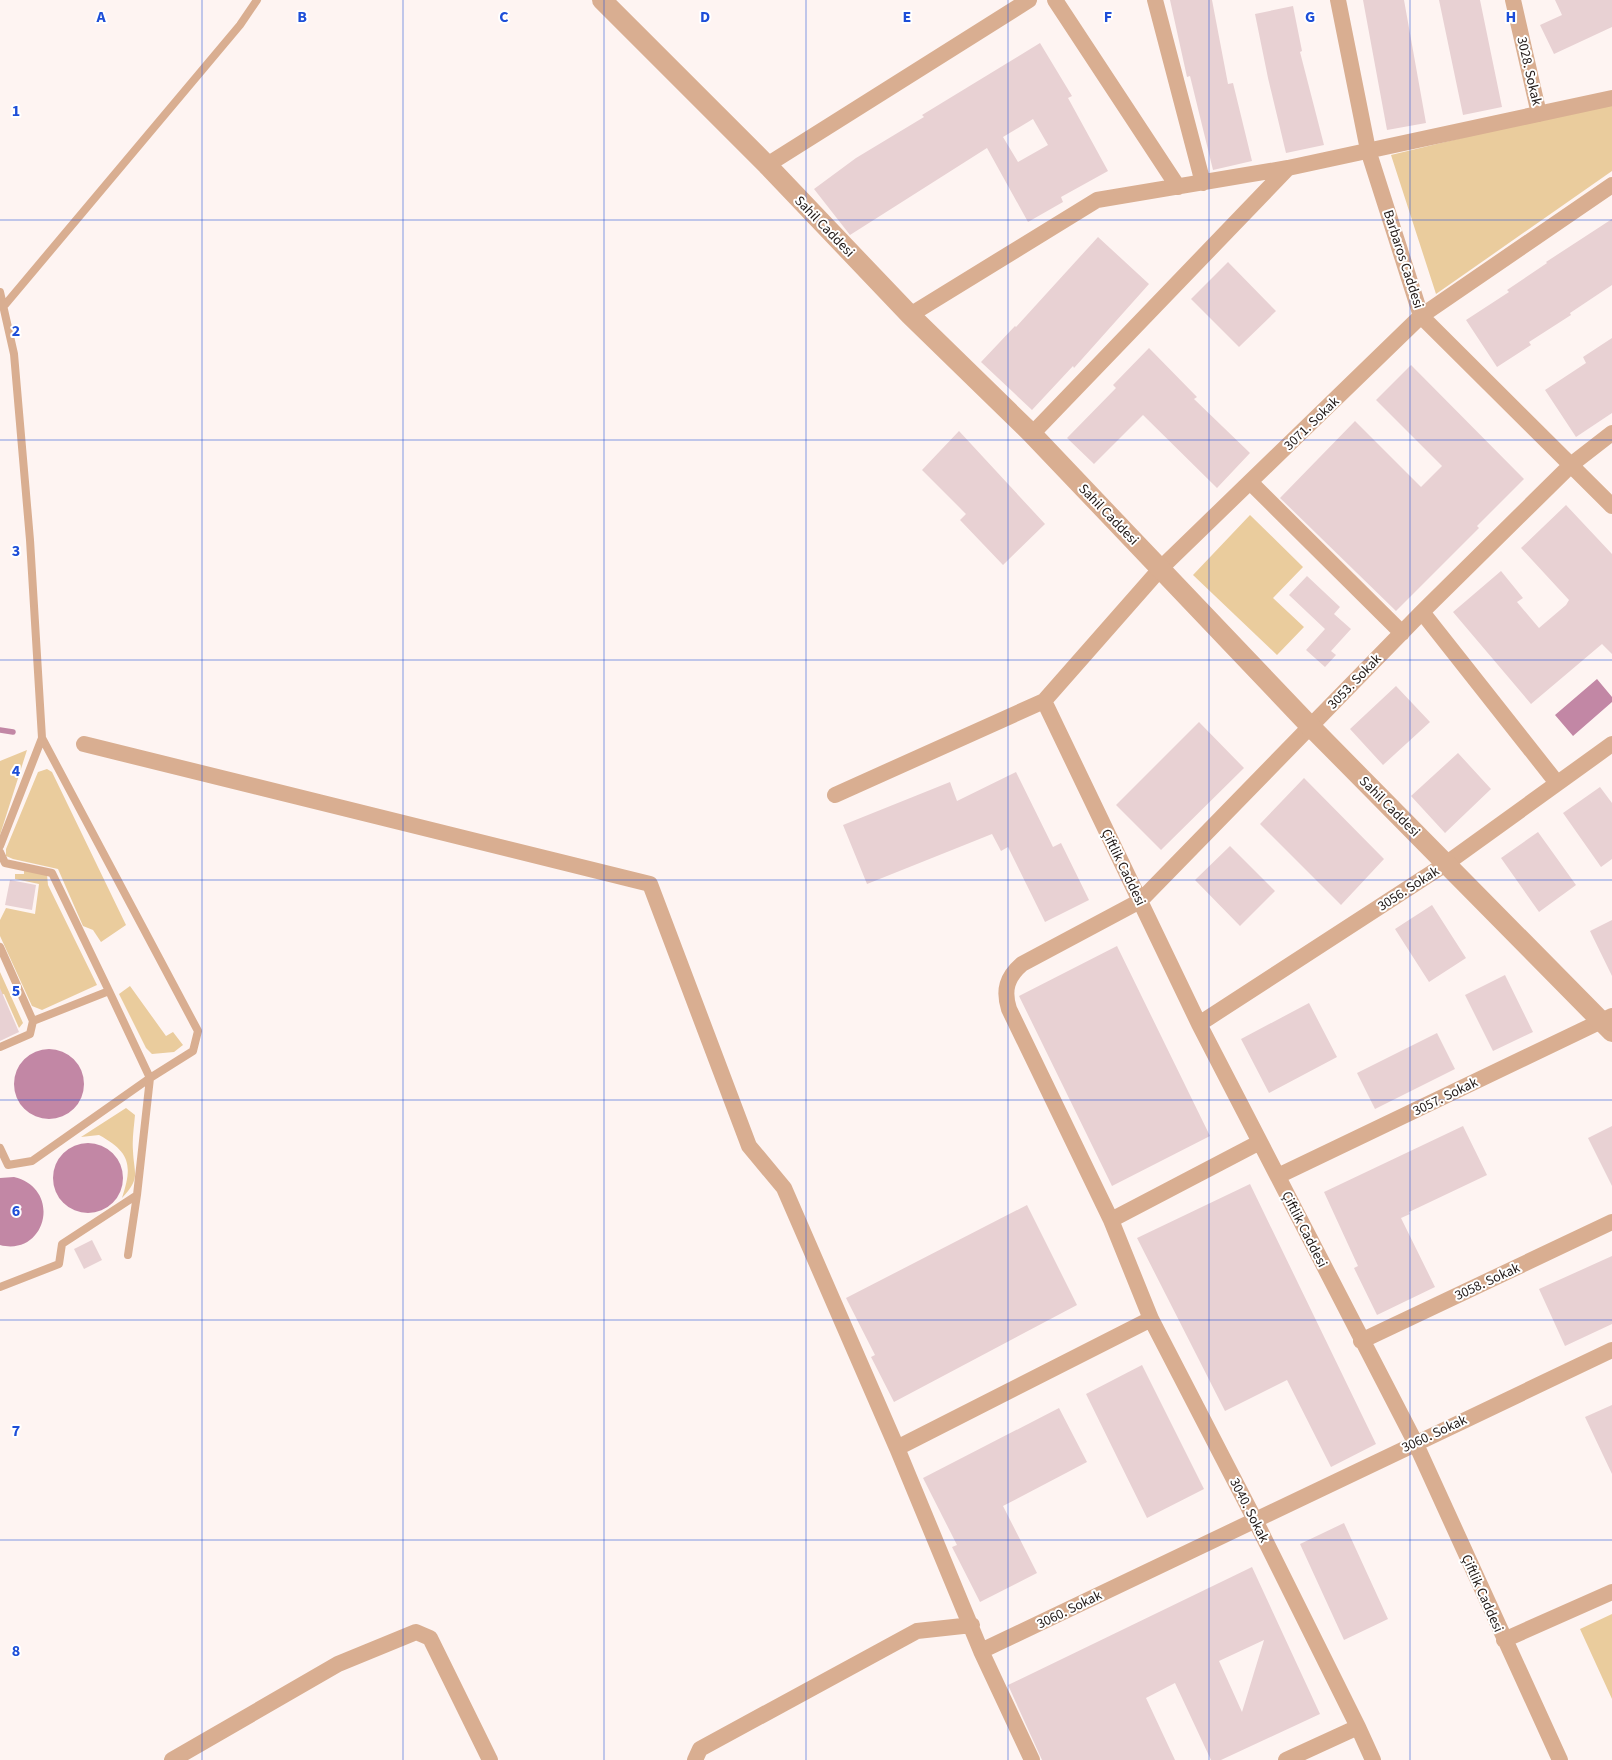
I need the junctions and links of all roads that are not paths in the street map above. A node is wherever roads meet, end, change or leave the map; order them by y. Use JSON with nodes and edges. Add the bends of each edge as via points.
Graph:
{"nodes":[{"id":1,"x":257,"y":0,"type":"edge"},
{"id":2,"x":602,"y":0,"type":"edge"},
{"id":3,"x":1029,"y":0,"type":"edge"},
{"id":4,"x":1055,"y":0,"type":"edge"},
{"id":5,"x":1154,"y":0,"type":"edge"},
{"id":6,"x":1338,"y":0,"type":"edge"},
{"id":7,"x":1513,"y":0,"type":"edge"},
{"id":8,"x":1612,"y":98,"type":"edge"},
{"id":9,"x":1539,"y":114,"type":"junction"},
{"id":10,"x":1368,"y":150,"type":"junction"},
{"id":11,"x":767,"y":165,"type":"junction"},
{"id":12,"x":1288,"y":168,"type":"junction"},
{"id":13,"x":1203,"y":183,"type":"junction"},
{"id":14,"x":1612,"y":185,"type":"edge"},
{"id":15,"x":1178,"y":187,"type":"junction"},
{"id":16,"x":0,"y":292,"type":"edge"},
{"id":17,"x":4,"y":306,"type":"junction"},
{"id":18,"x":910,"y":315,"type":"junction"},
{"id":19,"x":1422,"y":316,"type":"junction"},
{"id":20,"x":1612,"y":433,"type":"edge"},
{"id":21,"x":1032,"y":434,"type":"junction"},
{"id":22,"x":1572,"y":464,"type":"junction"},
{"id":23,"x":1250,"y":482,"type":"junction"},
{"id":24,"x":1612,"y":506,"type":"edge"},
{"id":25,"x":1161,"y":568,"type":"junction"},
{"id":26,"x":1422,"y":612,"type":"junction"},
{"id":27,"x":1402,"y":633,"type":"junction"},
{"id":28,"x":1044,"y":701,"type":"junction"},
{"id":29,"x":1310,"y":726,"type":"junction"},
{"id":30,"x":42,"y":738,"type":"junction"},
{"id":31,"x":84,"y":744,"type":"dead end"},
{"id":32,"x":1612,"y":744,"type":"edge"},
{"id":33,"x":1557,"y":783,"type":"junction"},
{"id":34,"x":835,"y":795,"type":"dead end"},
{"id":35,"x":0,"y":846,"type":"edge"},
{"id":36,"x":0,"y":852,"type":"edge"},
{"id":37,"x":1447,"y":863,"type":"junction"},
{"id":38,"x":1140,"y":901,"type":"junction"},
{"id":39,"x":0,"y":948,"type":"edge"},
{"id":40,"x":109,"y":991,"type":"junction"},
{"id":41,"x":33,"y":1021,"type":"junction"},
{"id":42,"x":1609,"y":1023,"type":"edge"},
{"id":43,"x":1199,"y":1024,"type":"junction"},
{"id":44,"x":0,"y":1047,"type":"edge"},
{"id":45,"x":150,"y":1078,"type":"junction"},
{"id":46,"x":1260,"y":1142,"type":"junction"},
{"id":47,"x":0,"y":1148,"type":"edge"},
{"id":48,"x":1278,"y":1176,"type":"junction"},
{"id":49,"x":137,"y":1195,"type":"junction"},
{"id":50,"x":1111,"y":1220,"type":"junction"},
{"id":51,"x":1612,"y":1222,"type":"edge"},
{"id":52,"x":128,"y":1255,"type":"dead end"},
{"id":53,"x":0,"y":1287,"type":"edge"},
{"id":54,"x":1151,"y":1319,"type":"junction"},
{"id":55,"x":1361,"y":1341,"type":"junction"},
{"id":56,"x":1612,"y":1350,"type":"edge"},
{"id":57,"x":1416,"y":1442,"type":"junction"},
{"id":58,"x":897,"y":1448,"type":"junction"},
{"id":59,"x":1255,"y":1520,"type":"junction"},
{"id":60,"x":1612,"y":1592,"type":"edge"},
{"id":61,"x":972,"y":1625,"type":"junction"},
{"id":62,"x":1504,"y":1640,"type":"junction"},
{"id":63,"x":981,"y":1651,"type":"junction"},
{"id":64,"x":1358,"y":1727,"type":"junction"},
{"id":65,"x":172,"y":1760,"type":"edge"},
{"id":66,"x":490,"y":1760,"type":"edge"},
{"id":67,"x":695,"y":1760,"type":"edge"},
{"id":68,"x":1032,"y":1760,"type":"edge"},
{"id":69,"x":1286,"y":1760,"type":"edge"},
{"id":70,"x":1373,"y":1760,"type":"edge"},
{"id":71,"x":1560,"y":1760,"type":"edge"}],
"edges":[{"from":1,"to":17,"type":"lane","via":[[240,25]]},
{"from":2,"to":11,"type":"street","name":"Sahil Caddesi"},
{"from":3,"to":11,"type":"street"},
{"from":4,"to":15,"type":"street"},
{"from":5,"to":13,"type":"street"},
{"from":6,"to":10,"type":"street","name":"Barbaros Caddesi"},
{"from":7,"to":9,"type":"street","name":"3028. Sokak"},
{"from":8,"to":9,"type":"street"},
{"from":9,"to":10,"type":"street"},
{"from":10,"to":12,"type":"street"},
{"from":10,"to":19,"type":"street","name":"Barbaros Caddesi"},
{"from":11,"to":18,"type":"street","name":"Sahil Caddesi"},
{"from":12,"to":13,"type":"street"},
{"from":12,"to":21,"type":"street"},
{"from":13,"to":15,"type":"street"},
{"from":14,"to":19,"type":"street","name":"3071. Sokak"},
{"from":15,"to":18,"type":"street","via":[[1097,200]]},
{"from":16,"to":17,"type":"lane"},
{"from":17,"to":30,"type":"lane","via":[[16,373]]},
{"from":18,"to":21,"type":"street","name":"Sahil Caddesi"},
{"from":19,"to":22,"type":"street","name":"Barbaros Caddesi"},
{"from":19,"to":23,"type":"street","name":"3071. Sokak"},
{"from":20,"to":22,"type":"street","name":"3053. Sokak"},
{"from":21,"to":25,"type":"street","name":"Sahil Caddesi"},
{"from":22,"to":24,"type":"street","name":"Barbaros Caddesi"},
{"from":22,"to":26,"type":"street","name":"3053. Sokak"},
{"from":23,"to":25,"type":"street","name":"3071. Sokak"},
{"from":23,"to":27,"type":"street"},
{"from":25,"to":28,"type":"street","name":"3071. Sokak"},
{"from":25,"to":29,"type":"street","name":"Sahil Caddesi"},
{"from":26,"to":27,"type":"street","name":"3053. Sokak"},
{"from":26,"to":33,"type":"street"},
{"from":27,"to":29,"type":"street","name":"3053. Sokak"},
{"from":28,"to":34,"type":"street"},
{"from":28,"to":38,"type":"street","name":"Çiftlik Caddesi"},
{"from":29,"to":37,"type":"street","name":"Sahil Caddesi"},
{"from":29,"to":38,"type":"street","name":"3053. Sokak"},
{"from":30,"to":35,"type":"lane"},
{"from":30,"to":45,"type":"lane","via":[[198,1031],[193,1051]]},
{"from":31,"to":58,"type":"street","via":[[650,884],[749,1146],[784,1188]]},
{"from":32,"to":33,"type":"street","name":"3056. Sokak"},
{"from":33,"to":37,"type":"street","name":"3056. Sokak"},
{"from":36,"to":40,"type":"lane","via":[[5,863],[52,873]]},
{"from":37,"to":42,"type":"street","name":"Sahil Caddesi"},
{"from":37,"to":43,"type":"street","name":"3056. Sokak"},
{"from":38,"to":43,"type":"street","name":"Çiftlik Caddesi"},
{"from":38,"to":50,"type":"street","name":"3053. Sokak","via":[[1022,964],[1006,986],[1009,1009]]},
{"from":39,"to":41,"type":"lane"},
{"from":40,"to":41,"type":"lane"},
{"from":40,"to":45,"type":"lane"},
{"from":41,"to":44,"type":"lane","via":[[30,1034]]},
{"from":42,"to":48,"type":"street","name":"3057. Sokak"},
{"from":43,"to":46,"type":"street","name":"Çiftlik Caddesi"},
{"from":45,"to":47,"type":"lane","via":[[32,1161],[8,1165]]},
{"from":45,"to":49,"type":"lane"},
{"from":46,"to":48,"type":"street","name":"Çiftlik Caddesi"},
{"from":46,"to":50,"type":"street"},
{"from":48,"to":55,"type":"street","name":"Çiftlik Caddesi"},
{"from":49,"to":52,"type":"lane"},
{"from":49,"to":53,"type":"lane","via":[[62,1244],[59,1264]]},
{"from":50,"to":54,"type":"street","name":"3040. Sokak"},
{"from":51,"to":55,"type":"street","name":"3058. Sokak"},
{"from":54,"to":58,"type":"street"},
{"from":54,"to":59,"type":"street","name":"3040. Sokak"},
{"from":55,"to":57,"type":"street","name":"Çiftlik Caddesi"},
{"from":56,"to":57,"type":"street","name":"3060. Sokak"},
{"from":57,"to":59,"type":"street","name":"3060. Sokak"},
{"from":57,"to":62,"type":"street","name":"Çiftlik Caddesi"},
{"from":58,"to":61,"type":"street"},
{"from":59,"to":63,"type":"street","name":"3060. Sokak"},
{"from":59,"to":64,"type":"street","name":"3040. Sokak"},
{"from":60,"to":62,"type":"street"},
{"from":61,"to":63,"type":"street"},
{"from":61,"to":67,"type":"street","via":[[917,1630],[700,1749]]},
{"from":62,"to":71,"type":"street","name":"Çiftlik Caddesi"},
{"from":63,"to":68,"type":"street"},
{"from":64,"to":69,"type":"street"},
{"from":64,"to":70,"type":"street","name":"3040. Sokak"},
{"from":65,"to":66,"type":"street","via":[[338,1664],[416,1632],[430,1638]]}]}
